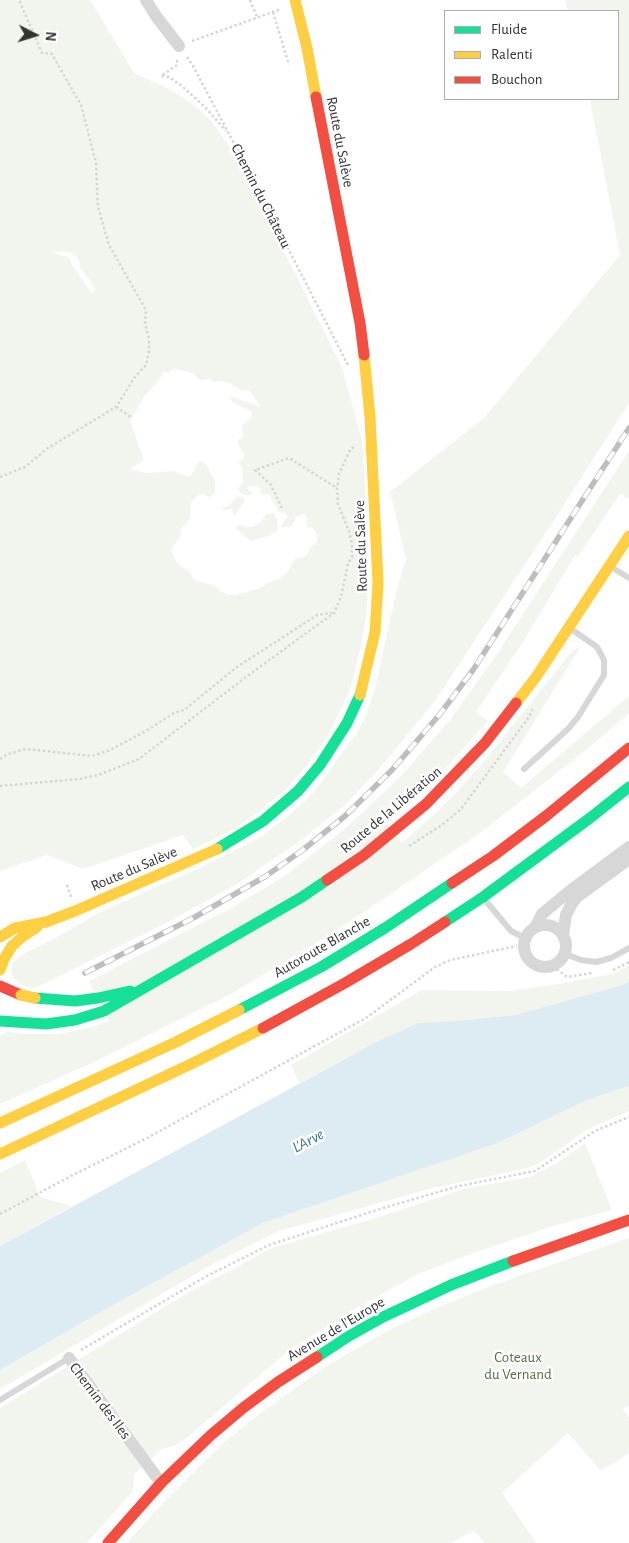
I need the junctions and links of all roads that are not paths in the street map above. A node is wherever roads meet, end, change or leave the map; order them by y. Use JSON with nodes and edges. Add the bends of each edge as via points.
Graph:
{"nodes":[{"id":1,"x":146,"y":0,"type":"edge"},
{"id":2,"x":296,"y":2,"type":"edge"},
{"id":3,"x":176,"y":50,"type":"road end"},
{"id":4,"x":629,"y":536,"type":"edge"},
{"id":5,"x":610,"y":566,"type":"junction"},
{"id":6,"x":629,"y":578,"type":"edge"},
{"id":7,"x":569,"y":628,"type":"junction"},
{"id":8,"x":629,"y":748,"type":"edge"},
{"id":9,"x":524,"y":768,"type":"dead end"},
{"id":10,"x":629,"y":787,"type":"edge"},
{"id":11,"x":629,"y":799,"type":"edge"},
{"id":12,"x":629,"y":847,"type":"edge"},
{"id":13,"x":629,"y":859,"type":"edge"},
{"id":14,"x":496,"y":887,"type":"junction"},
{"id":15,"x":483,"y":897,"type":"junction"},
{"id":16,"x":46,"y":922,"type":"junction"},
{"id":17,"x":536,"y":926,"type":"junction"},
{"id":18,"x":563,"y":935,"type":"junction"},
{"id":19,"x":0,"y":937,"type":"edge"},
{"id":20,"x":524,"y":941,"type":"junction"},
{"id":21,"x":629,"y":948,"type":"edge"},
{"id":22,"x":565,"y":954,"type":"junction"},
{"id":23,"x":0,"y":970,"type":"edge"},
{"id":24,"x":0,"y":986,"type":"edge"},
{"id":25,"x":144,"y":988,"type":"junction"},
{"id":26,"x":0,"y":1021,"type":"edge"},
{"id":27,"x":0,"y":1124,"type":"edge"},
{"id":28,"x":0,"y":1154,"type":"edge"},
{"id":29,"x":629,"y":1220,"type":"edge"},
{"id":30,"x":69,"y":1358,"type":"joint"},
{"id":31,"x":0,"y":1400,"type":"edge"},
{"id":32,"x":161,"y":1483,"type":"junction"},
{"id":33,"x":108,"y":1543,"type":"edge"}],
"edges":[{"from":1,"to":3,"type":"street"},
{"from":2,"to":16,"type":"main road","name":"Route du Salève","via":[[308,48],[356,300],[366,372],[378,564],[378,600],[370,660],[358,700],[329,753],[310,778],[263,821],[236,839],[184,864]]},
{"from":4,"to":5,"type":"main road","name":"Route de la Libération"},
{"from":5,"to":6,"type":"lane"},
{"from":5,"to":7,"type":"main road","name":"Route de la Libération"},
{"from":7,"to":9,"type":"lane","via":[[598,647],[604,660],[604,675],[568,729]]},
{"from":7,"to":25,"type":"main road","name":"Route de la Libération","via":[[485,743],[394,832],[302,898]]},
{"from":8,"to":27,"type":"main road","name":"Autoroute Blanche","via":[[493,856],[353,948],[176,1042]]},
{"from":10,"to":14,"type":"main road"},
{"from":11,"to":14,"type":"main road"},
{"from":12,"to":17,"type":"street","via":[[563,895],[542,914]]},
{"from":13,"to":18,"type":"street","via":[[577,897],[566,915]]},
{"from":14,"to":15,"type":"main road"},
{"from":15,"to":20,"type":"lane","via":[[511,931]]},
{"from":15,"to":28,"type":"main road","via":[[411,944],[302,1007],[191,1064]]},
{"from":16,"to":19,"type":"main road","name":"Route du Salève","via":[[15,928]]},
{"from":16,"to":23,"type":"main road","name":"Route du Salève","via":[[12,946]]},
{"from":17,"to":18,"type":"street","via":[[551,925]]},
{"from":17,"to":20,"type":"street"},
{"from":18,"to":22,"type":"street"},
{"from":20,"to":22,"type":"street","via":[[529,961],[540,967],[557,964]]},
{"from":21,"to":22,"type":"lane","via":[[596,962]]},
{"from":24,"to":25,"type":"main road","name":"Route de la Libération","bridge":true,"via":[[44,1000],[75,1001]]},
{"from":25,"to":26,"type":"main road","name":"Route de la Libération","via":[[104,1011],[75,1020],[46,1024]]},
{"from":29,"to":32,"type":"main road","name":"Avenue de l'Europe","via":[[451,1284],[383,1317],[278,1382],[243,1408]]},
{"from":30,"to":31,"type":"lane","name":"Chemin des Iles"},
{"from":30,"to":32,"type":"street","name":"Chemin des Iles"},
{"from":32,"to":33,"type":"main road","name":"Avenue de l'Europe"}]}
